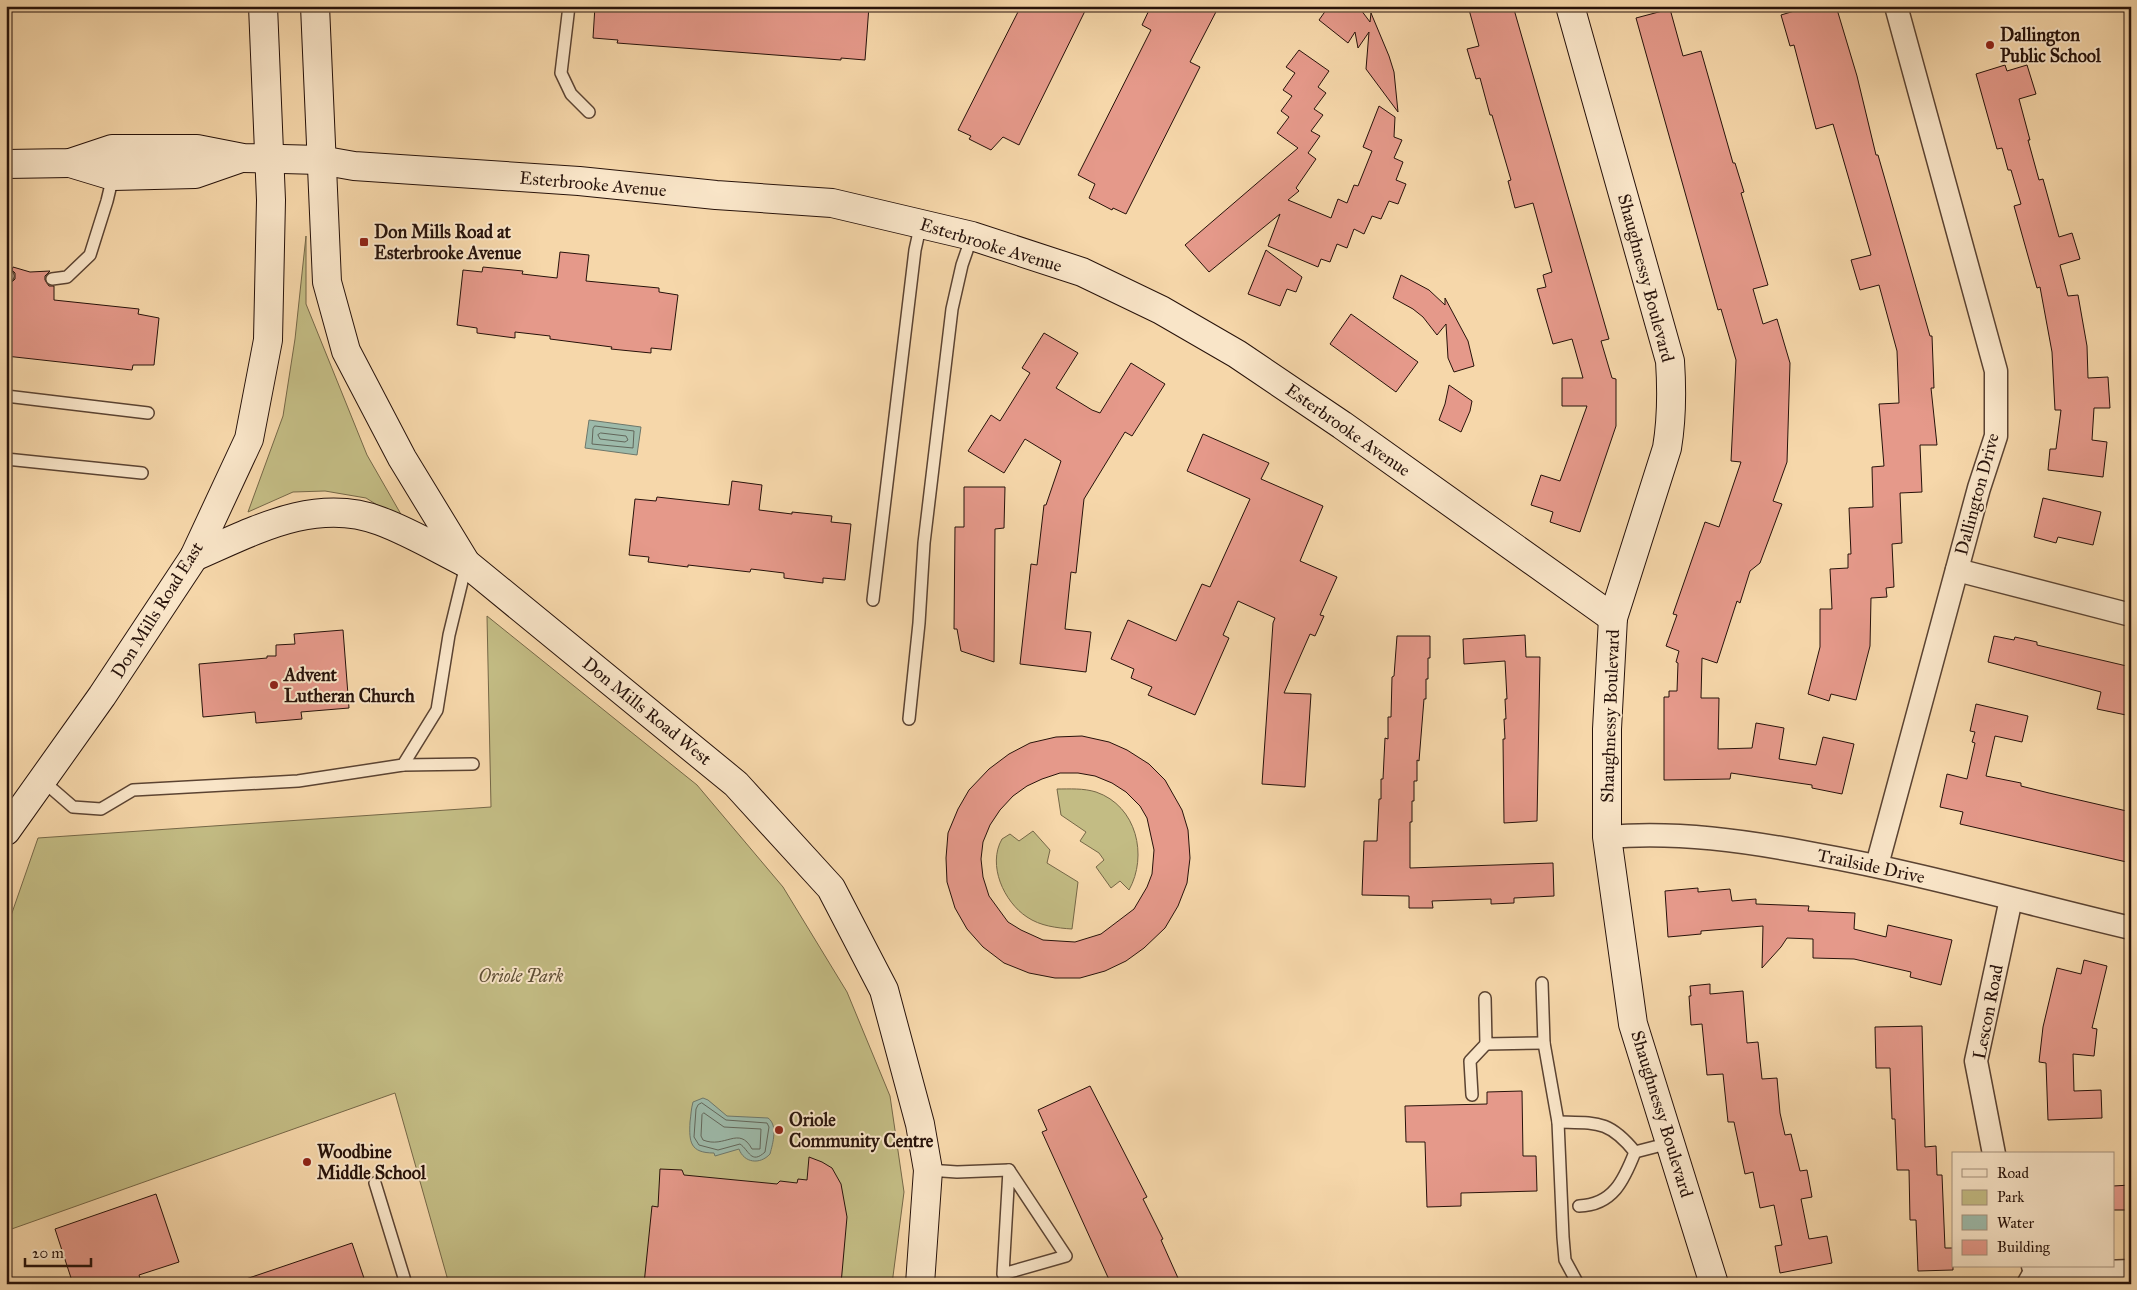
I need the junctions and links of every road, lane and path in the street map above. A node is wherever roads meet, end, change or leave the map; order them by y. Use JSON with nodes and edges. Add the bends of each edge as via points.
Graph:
{"nodes":[{"id":1,"x":263,"y":6,"type":"edge"},
{"id":2,"x":315,"y":6,"type":"edge"},
{"id":3,"x":569,"y":6,"type":"edge"},
{"id":4,"x":1570,"y":6,"type":"edge"},
{"id":5,"x":1896,"y":6,"type":"edge"},
{"id":6,"x":589,"y":112,"type":"dead end"},
{"id":7,"x":256,"y":157,"type":"junction"},
{"id":8,"x":320,"y":160,"type":"junction"},
{"id":9,"x":70,"y":163,"type":"junction"},
{"id":10,"x":6,"y":164,"type":"edge"},
{"id":11,"x":113,"y":176,"type":"junction"},
{"id":12,"x":921,"y":223,"type":"junction"},
{"id":13,"x":972,"y":236,"type":"junction"},
{"id":14,"x":52,"y":280,"type":"dead end"},
{"id":15,"x":6,"y":396,"type":"edge"},
{"id":16,"x":148,"y":413,"type":"dead end"},
{"id":17,"x":6,"y":459,"type":"edge"},
{"id":18,"x":142,"y":473,"type":"dead end"},
{"id":19,"x":194,"y":557,"type":"junction"},
{"id":20,"x":466,"y":563,"type":"junction"},
{"id":21,"x":1957,"y":570,"type":"junction"},
{"id":22,"x":873,"y":600,"type":"dead end"},
{"id":23,"x":2131,"y":615,"type":"edge"},
{"id":24,"x":1613,"y":618,"type":"junction"},
{"id":25,"x":909,"y":719,"type":"dead end"},
{"id":26,"x":472,"y":764,"type":"dead end"},
{"id":27,"x":403,"y":765,"type":"junction"},
{"id":28,"x":42,"y":781,"type":"junction"},
{"id":29,"x":6,"y":831,"type":"edge"},
{"id":30,"x":1607,"y":837,"type":"junction"},
{"id":31,"x":1877,"y":865,"type":"junction"},
{"id":32,"x":2011,"y":899,"type":"junction"},
{"id":33,"x":2131,"y":928,"type":"edge"},
{"id":34,"x":1542,"y":983,"type":"dead end"},
{"id":35,"x":1485,"y":998,"type":"dead end"},
{"id":36,"x":1544,"y":1043,"type":"junction"},
{"id":37,"x":1486,"y":1044,"type":"junction"},
{"id":38,"x":1472,"y":1095,"type":"dead end"},
{"id":39,"x":1558,"y":1122,"type":"junction"},
{"id":40,"x":1670,"y":1143,"type":"junction"},
{"id":41,"x":1634,"y":1152,"type":"junction"},
{"id":42,"x":1994,"y":1152,"type":"edge"},
{"id":43,"x":928,"y":1170,"type":"junction"},
{"id":44,"x":1009,"y":1170,"type":"junction"},
{"id":45,"x":375,"y":1183,"type":"dead end"},
{"id":46,"x":1579,"y":1206,"type":"dead end"},
{"id":47,"x":2032,"y":1268,"type":"edge"},
{"id":48,"x":2036,"y":1268,"type":"edge"},
{"id":49,"x":2131,"y":1270,"type":"edge"},
{"id":50,"x":406,"y":1284,"type":"edge"},
{"id":51,"x":920,"y":1284,"type":"edge"},
{"id":52,"x":1578,"y":1284,"type":"edge"},
{"id":53,"x":1714,"y":1284,"type":"edge"},
{"id":54,"x":2022,"y":1284,"type":"edge"}],
"edges":[{"from":1,"to":7,"type":"street","name":"Don Mills Road East"},
{"from":2,"to":8,"type":"street","name":"Don Mills Road West"},
{"from":3,"to":6,"type":"lane","via":[[561,73],[571,94]]},
{"from":4,"to":24,"type":"street","name":"Shaughnessy Boulevard","via":[[1670,361],[1671,428],[1664,461]]},
{"from":5,"to":21,"type":"street","name":"Dallington Drive","via":[[1996,372],[1996,436]]},
{"from":7,"to":8,"type":"street","name":"Esterbrooke Avenue"},
{"from":7,"to":9,"type":"street","via":[[197,149],[112,149]]},
{"from":7,"to":11,"type":"street","via":[[195,174]]},
{"from":7,"to":19,"type":"street","name":"Don Mills Road East","via":[[271,200],[268,340],[249,439]]},
{"from":8,"to":12,"type":"street","name":"Esterbrooke Avenue","via":[[354,166],[832,203]]},
{"from":8,"to":20,"type":"street","name":"Don Mills Road West","via":[[327,282],[346,351],[402,458]]},
{"from":9,"to":10,"type":"street"},
{"from":9,"to":11,"type":"street"},
{"from":11,"to":14,"type":"lane","via":[[90,255],[67,277]]},
{"from":12,"to":13,"type":"street","name":"Esterbrooke Avenue"},
{"from":12,"to":22,"type":"lane","via":[[915,250]]},
{"from":13,"to":24,"type":"street","name":"Esterbrooke Avenue","via":[[1082,272],[1161,310],[1237,354]]},
{"from":13,"to":25,"type":"lane","via":[[952,309],[924,543]]},
{"from":15,"to":16,"type":"lane"},
{"from":17,"to":18,"type":"lane"},
{"from":19,"to":20,"type":"street","via":[[281,520],[321,512],[354,514],[380,521]]},
{"from":19,"to":28,"type":"street","name":"Don Mills Road East"},
{"from":20,"to":27,"type":"lane","via":[[449,635],[437,710]]},
{"from":20,"to":43,"type":"street","name":"Don Mills Road West","via":[[736,784],[830,888],[884,990],[920,1124]]},
{"from":21,"to":23,"type":"street"},
{"from":21,"to":31,"type":"street","name":"Dallington Drive"},
{"from":24,"to":30,"type":"street","name":"Shaughnessy Boulevard","via":[[1607,729]]},
{"from":26,"to":27,"type":"lane"},
{"from":27,"to":28,"type":"lane","via":[[298,781],[132,790],[101,808],[73,807]]},
{"from":28,"to":29,"type":"street","name":"Don Mills Road East"},
{"from":30,"to":31,"type":"street","name":"Trailside Drive","via":[[1635,834],[1740,840]]},
{"from":30,"to":40,"type":"street","name":"Shaughnessy Boulevard","via":[[1633,1024]]},
{"from":31,"to":32,"type":"street","name":"Trailside Drive"},
{"from":32,"to":33,"type":"street","name":"Trailside Drive"},
{"from":32,"to":42,"type":"street","name":"Lescon Road","via":[[1976,1061]]},
{"from":34,"to":36,"type":"lane"},
{"from":35,"to":37,"type":"lane"},
{"from":36,"to":37,"type":"lane"},
{"from":36,"to":39,"type":"lane"},
{"from":37,"to":38,"type":"lane","via":[[1470,1061]]},
{"from":39,"to":41,"type":"lane","via":[[1600,1123],[1621,1135]]},
{"from":39,"to":52,"type":"lane","via":[[1565,1260]]},
{"from":40,"to":41,"type":"lane"},
{"from":40,"to":53,"type":"street","name":"Shaughnessy Boulevard"},
{"from":41,"to":46,"type":"lane","via":[[1612,1195],[1593,1206]]},
{"from":43,"to":44,"type":"lane"},
{"from":43,"to":51,"type":"street","name":"Don Mills Road West"},
{"from":44,"to":44,"type":"lane","via":[[1066,1256],[1003,1274],[1003,1265]]},
{"from":45,"to":50,"type":"lane"},
{"from":47,"to":54,"type":"lane"},
{"from":48,"to":49,"type":"street","via":[[2045,1274]]}]}
